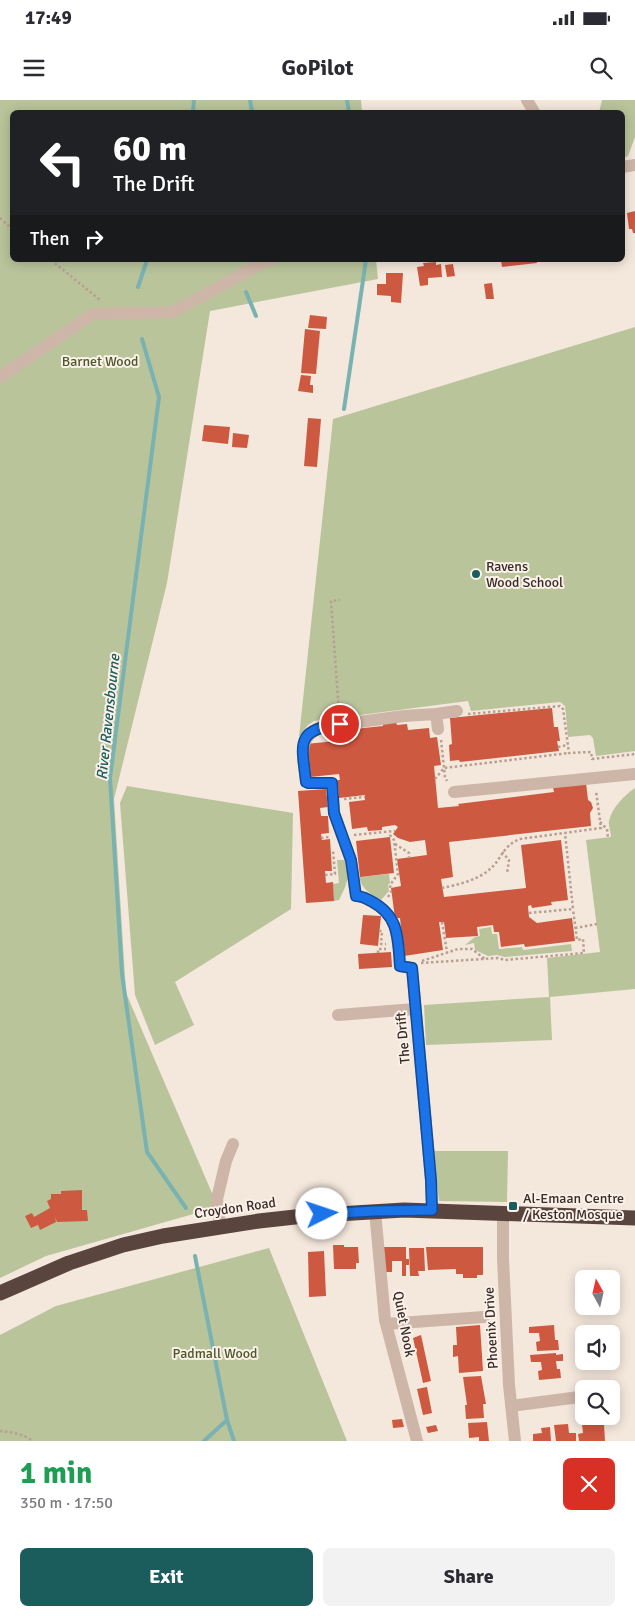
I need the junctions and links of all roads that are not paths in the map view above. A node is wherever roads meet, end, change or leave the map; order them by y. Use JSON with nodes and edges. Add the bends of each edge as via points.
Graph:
{"nodes":[{"id":1,"x":264,"y":262,"type":"edge"},
{"id":2,"x":0,"y":377,"type":"edge"},
{"id":3,"x":457,"y":711,"type":"road end"},
{"id":4,"x":436,"y":714,"type":"junction"},
{"id":5,"x":438,"y":729,"type":"road end"},
{"id":6,"x":635,"y":774,"type":"edge"},
{"id":7,"x":454,"y":792,"type":"road end"},
{"id":8,"x":415,"y":1009,"type":"junction"},
{"id":9,"x":338,"y":1015,"type":"dead end"},
{"id":10,"x":233,"y":1144,"type":"dead end"},
{"id":11,"x":432,"y":1210,"type":"junction"},
{"id":12,"x":374,"y":1211,"type":"junction"},
{"id":13,"x":503,"y":1214,"type":"junction"},
{"id":14,"x":635,"y":1218,"type":"edge"},
{"id":15,"x":220,"y":1226,"type":"junction"},
{"id":16,"x":0,"y":1293,"type":"edge"},
{"id":17,"x":484,"y":1317,"type":"dead end"},
{"id":18,"x":386,"y":1324,"type":"junction"},
{"id":19,"x":575,"y":1398,"type":"edge"},
{"id":20,"x":511,"y":1406,"type":"junction"},
{"id":21,"x":417,"y":1441,"type":"edge"},
{"id":22,"x":515,"y":1441,"type":"edge"}],
"edges":[{"from":1,"to":2,"type":"street","via":[[173,312],[93,314]]},
{"from":3,"to":4,"type":"street"},
{"from":4,"to":5,"type":"street"},
{"from":4,"to":8,"type":"street","name":"The Drift","via":[[321,726],[307,736],[303,746],[306,782],[332,783],[337,836],[351,860],[356,896],[381,907],[396,925],[400,966],[412,968]]},
{"from":6,"to":7,"type":"street"},
{"from":8,"to":9,"type":"street"},
{"from":8,"to":11,"type":"street","name":"The Drift"},
{"from":10,"to":15,"type":"street","via":[[217,1200]]},
{"from":11,"to":12,"type":"highway","name":"Croydon Road"},
{"from":11,"to":13,"type":"highway","name":"Croydon Road"},
{"from":12,"to":15,"type":"highway","name":"Croydon Road"},
{"from":12,"to":18,"type":"street","name":"Quiet Nook"},
{"from":13,"to":14,"type":"highway","name":"Croydon Road"},
{"from":13,"to":20,"type":"street","name":"Phoenix Drive"},
{"from":15,"to":16,"type":"highway","name":"Croydon Road","via":[[156,1237],[106,1251],[62,1265]]},
{"from":17,"to":18,"type":"street"},
{"from":18,"to":21,"type":"street","name":"Quiet Nook"},
{"from":19,"to":20,"type":"street"},
{"from":20,"to":22,"type":"street","name":"Phoenix Drive"}]}
